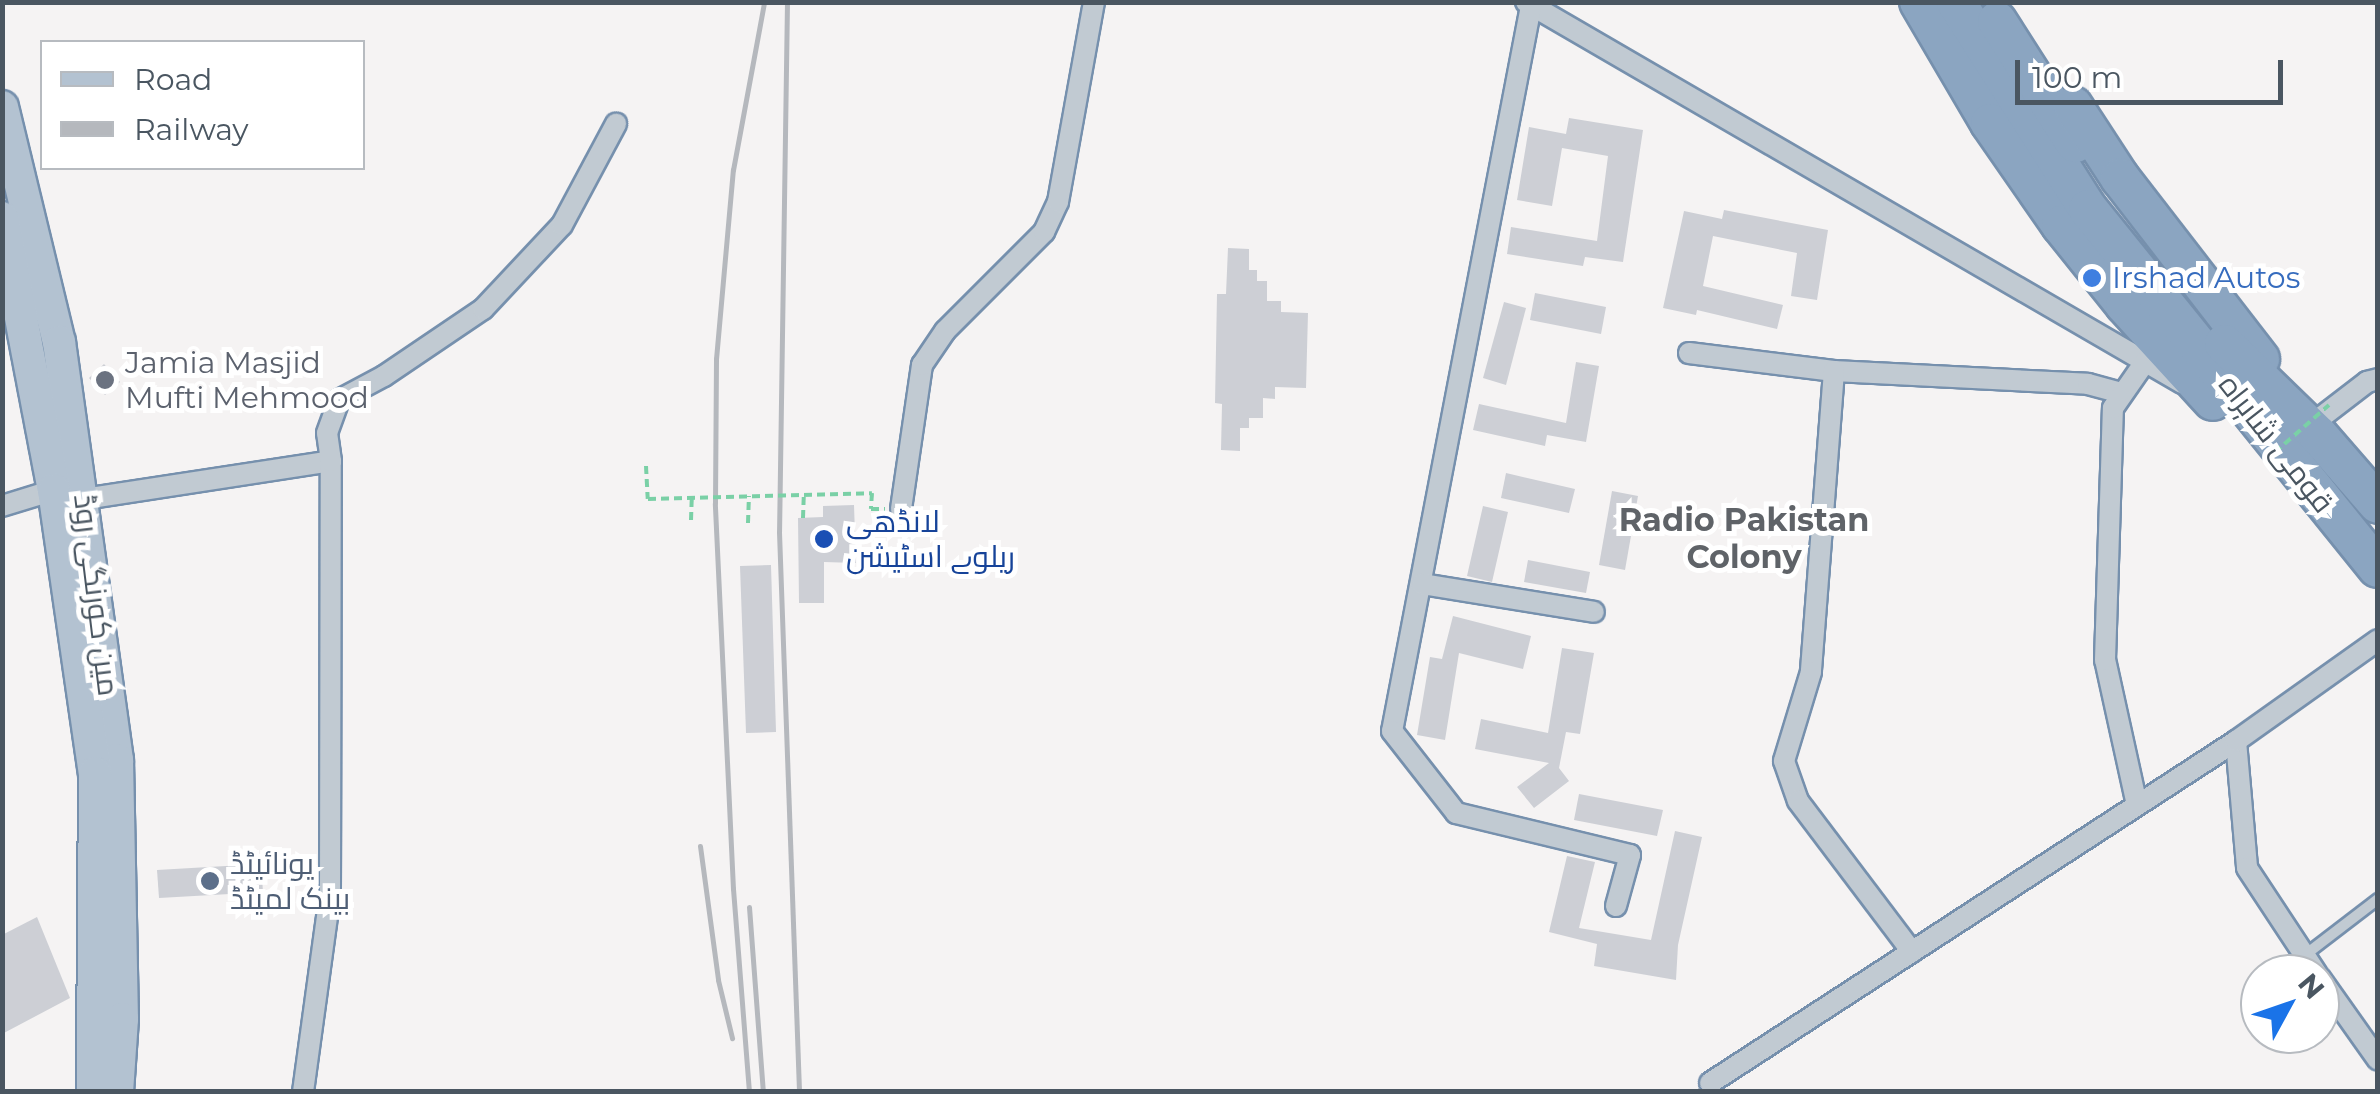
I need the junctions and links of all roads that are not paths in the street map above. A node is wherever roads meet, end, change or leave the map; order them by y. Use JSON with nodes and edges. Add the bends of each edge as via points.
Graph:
{"nodes":[{"id":1,"x":1094,"y":2,"type":"edge"},
{"id":2,"x":1919,"y":2,"type":"edge"},
{"id":3,"x":1956,"y":2,"type":"edge"},
{"id":4,"x":1985,"y":2,"type":"edge"},
{"id":5,"x":2008,"y":2,"type":"edge"},
{"id":6,"x":1528,"y":4,"type":"edge"},
{"id":7,"x":2,"y":107,"type":"edge"},
{"id":8,"x":616,"y":124,"type":"dead end"},
{"id":9,"x":2,"y":218,"type":"edge"},
{"id":10,"x":1689,"y":354,"type":"dead end"},
{"id":11,"x":2146,"y":362,"type":"junction"},
{"id":12,"x":1834,"y":371,"type":"junction"},
{"id":13,"x":2222,"y":375,"type":"junction"},
{"id":14,"x":2378,"y":379,"type":"edge"},
{"id":15,"x":2122,"y":393,"type":"junction"},
{"id":16,"x":2319,"y":422,"type":"junction"},
{"id":17,"x":332,"y":461,"type":"junction"},
{"id":18,"x":69,"y":495,"type":"junction"},
{"id":19,"x":2378,"y":504,"type":"edge"},
{"id":20,"x":2,"y":506,"type":"edge"},
{"id":21,"x":901,"y":509,"type":"dead end"},
{"id":22,"x":2378,"y":568,"type":"edge"},
{"id":23,"x":1422,"y":584,"type":"junction"},
{"id":24,"x":1594,"y":612,"type":"dead end"},
{"id":25,"x":2378,"y":640,"type":"edge"},
{"id":26,"x":2236,"y":741,"type":"junction"},
{"id":27,"x":2137,"y":805,"type":"junction"},
{"id":28,"x":2378,"y":899,"type":"edge"},
{"id":29,"x":1616,"y":906,"type":"dead end"},
{"id":30,"x":1912,"y":952,"type":"junction"},
{"id":31,"x":2304,"y":954,"type":"edge"},
{"id":32,"x":2308,"y":954,"type":"edge"},
{"id":33,"x":2340,"y":1006,"type":"edge"},
{"id":34,"x":2378,"y":1060,"type":"edge"},
{"id":35,"x":1710,"y":1083,"type":"dead end"},
{"id":36,"x":93,"y":1092,"type":"edge"},
{"id":37,"x":117,"y":1092,"type":"edge"},
{"id":38,"x":303,"y":1092,"type":"edge"}],
"edges":[{"from":1,"to":21,"type":"street","via":[[1058,202],[1044,232],[945,331],[922,365]]},
{"from":2,"to":13,"type":"highway","via":[[1990,124],[2125,305]]},
{"from":3,"to":13,"type":"highway","via":[[2088,209]]},
{"from":4,"to":13,"type":"highway"},
{"from":5,"to":16,"type":"highway","via":[[2120,178]]},
{"from":6,"to":11,"type":"street"},
{"from":6,"to":23,"type":"street"},
{"from":7,"to":18,"type":"main road","name":"مین کورنگی روڈ","via":[[59,342]]},
{"from":8,"to":17,"type":"street","via":[[562,224],[483,309],[339,400],[326,433]]},
{"from":9,"to":18,"type":"main road","name":"مین کورنگی روڈ"},
{"from":10,"to":12,"type":"street"},
{"from":11,"to":13,"type":"street"},
{"from":11,"to":15,"type":"street"},
{"from":12,"to":15,"type":"street","via":[[2088,384]]},
{"from":12,"to":30,"type":"street","via":[[1811,672],[1784,761],[1798,801]]},
{"from":13,"to":16,"type":"highway","name":"قومی شاہراہ"},
{"from":13,"to":22,"type":"highway","name":"قومی شاہراہ","via":[[2278,464]]},
{"from":14,"to":16,"type":"street"},
{"from":15,"to":27,"type":"street","via":[[2113,408],[2105,660]]},
{"from":16,"to":19,"type":"highway","name":"قومی شاہراہ"},
{"from":17,"to":18,"type":"street"},
{"from":17,"to":38,"type":"street","via":[[330,896]]},
{"from":18,"to":20,"type":"street"},
{"from":18,"to":36,"type":"main road","name":"مین کورنگی روڈ","via":[[95,773]]},
{"from":18,"to":37,"type":"main road","name":"مین کورنگی روڈ","via":[[117,760]]},
{"from":23,"to":24,"type":"street"},
{"from":23,"to":29,"type":"street","via":[[1392,731],[1456,813],[1630,854]]},
{"from":25,"to":26,"type":"street"},
{"from":26,"to":27,"type":"street"},
{"from":26,"to":31,"type":"street","via":[[2247,868]]},
{"from":27,"to":30,"type":"street"},
{"from":28,"to":32,"type":"lane"},
{"from":30,"to":35,"type":"street"},
{"from":33,"to":34,"type":"street"}]}
